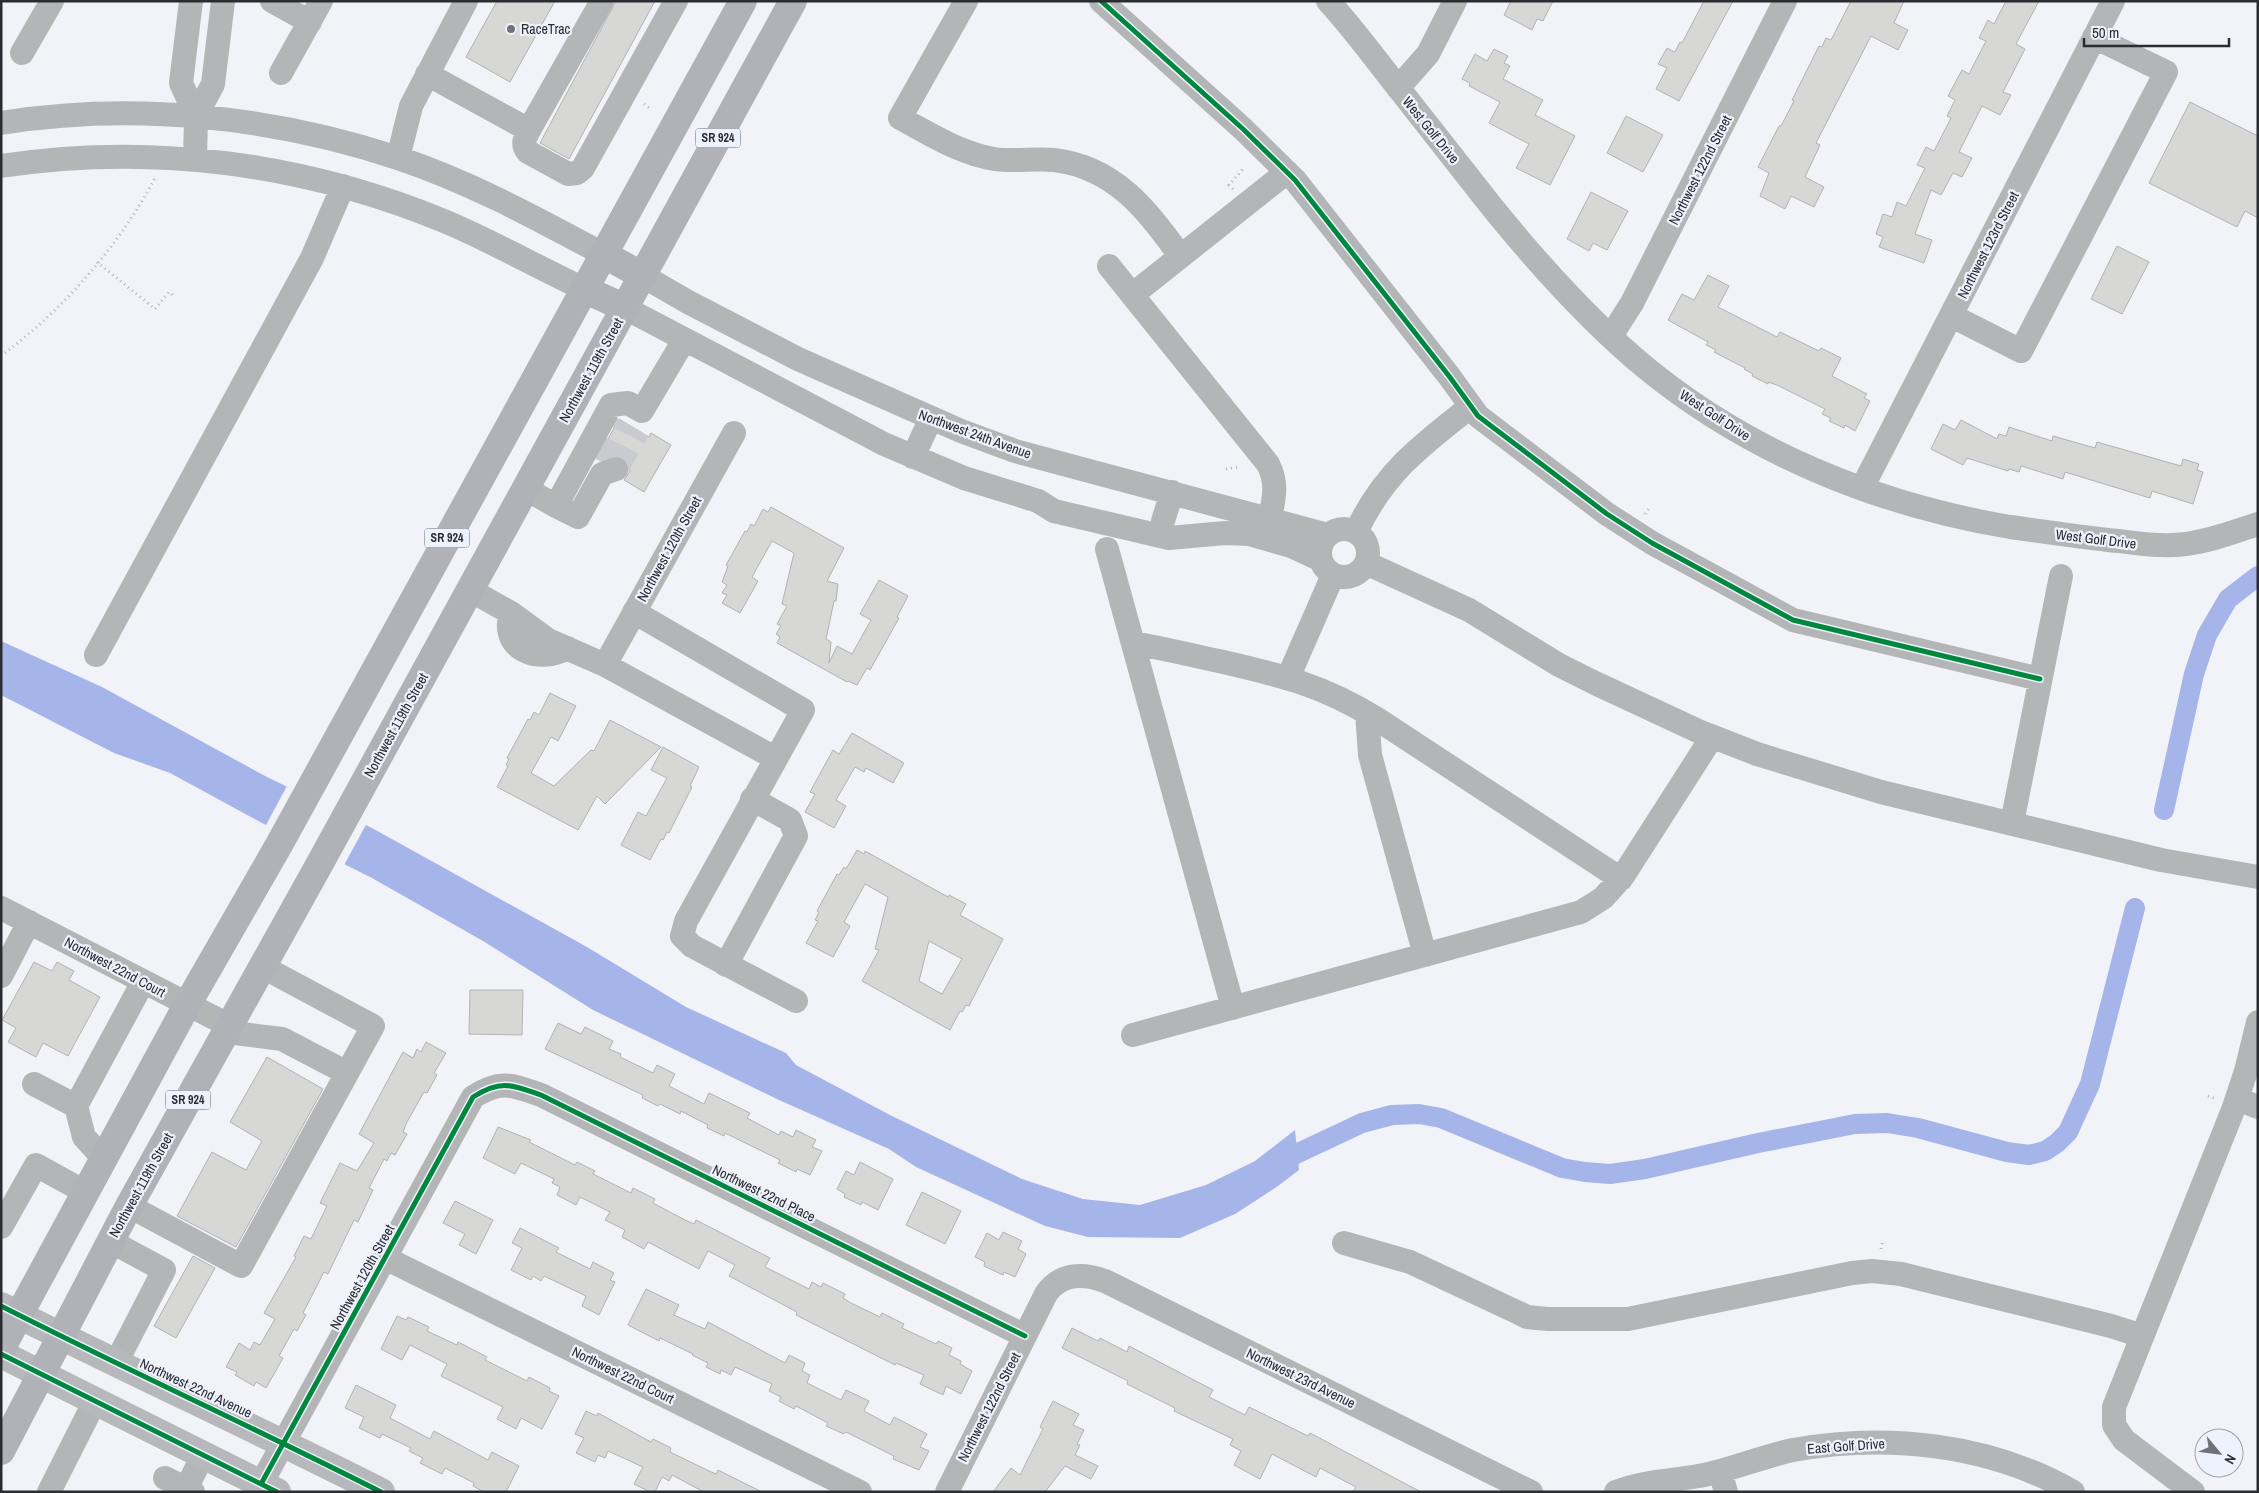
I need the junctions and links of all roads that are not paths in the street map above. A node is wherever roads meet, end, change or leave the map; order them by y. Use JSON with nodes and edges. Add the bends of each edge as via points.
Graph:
{"nodes":[{"id":1,"x":52,"y":1,"type":"edge"},
{"id":2,"x":272,"y":1,"type":"edge"},
{"id":3,"x":466,"y":1,"type":"edge"},
{"id":4,"x":602,"y":1,"type":"edge"},
{"id":5,"x":676,"y":1,"type":"edge"},
{"id":6,"x":743,"y":1,"type":"edge"},
{"id":7,"x":793,"y":1,"type":"edge"},
{"id":8,"x":966,"y":1,"type":"edge"},
{"id":9,"x":1101,"y":1,"type":"edge"},
{"id":10,"x":1328,"y":1,"type":"edge"},
{"id":11,"x":1455,"y":1,"type":"edge"},
{"id":12,"x":1785,"y":1,"type":"edge"},
{"id":13,"x":2113,"y":1,"type":"edge"},
{"id":14,"x":190,"y":8,"type":"edge"},
{"id":15,"x":222,"y":8,"type":"edge"},
{"id":16,"x":316,"y":11,"type":"edge"},
{"id":17,"x":2094,"y":37,"type":"junction"},
{"id":18,"x":22,"y":53,"type":"dead end"},
{"id":19,"x":281,"y":73,"type":"dead end"},
{"id":20,"x":427,"y":74,"type":"junction"},
{"id":21,"x":1398,"y":88,"type":"junction"},
{"id":22,"x":196,"y":116,"type":"junction"},
{"id":23,"x":1,"y":123,"type":"edge"},
{"id":24,"x":529,"y":130,"type":"junction"},
{"id":25,"x":398,"y":158,"type":"junction"},
{"id":26,"x":195,"y":159,"type":"junction"},
{"id":27,"x":1,"y":166,"type":"edge"},
{"id":28,"x":1287,"y":172,"type":"junction"},
{"id":29,"x":343,"y":186,"type":"junction"},
{"id":30,"x":603,"y":254,"type":"junction"},
{"id":31,"x":1180,"y":256,"type":"junction"},
{"id":32,"x":1109,"y":266,"type":"dead end"},
{"id":33,"x":643,"y":276,"type":"junction"},
{"id":34,"x":584,"y":289,"type":"junction"},
{"id":35,"x":1132,"y":295,"type":"junction"},
{"id":36,"x":625,"y":308,"type":"junction"},
{"id":37,"x":1952,"y":316,"type":"junction"},
{"id":38,"x":1611,"y":336,"type":"junction"},
{"id":39,"x":684,"y":340,"type":"junction"},
{"id":40,"x":581,"y":388,"type":"junction"},
{"id":41,"x":1470,"y":406,"type":"junction"},
{"id":42,"x":628,"y":417,"type":"junction"},
{"id":43,"x":931,"y":418,"type":"junction"},
{"id":44,"x":734,"y":433,"type":"dead end"},
{"id":45,"x":913,"y":457,"type":"junction"},
{"id":46,"x":606,"y":468,"type":"tunnel mouth"},
{"id":47,"x":1862,"y":488,"type":"junction"},
{"id":48,"x":526,"y":489,"type":"junction"},
{"id":49,"x":1172,"y":492,"type":"junction"},
{"id":50,"x":1038,"y":501,"type":"junction"},
{"id":51,"x":556,"y":506,"type":"junction"},
{"id":52,"x":1270,"y":518,"type":"junction"},
{"id":53,"x":1163,"y":521,"type":"junction"},
{"id":54,"x":2258,"y":524,"type":"edge"},
{"id":55,"x":1356,"y":532,"type":"junction"},
{"id":56,"x":1208,"y":533,"type":"junction"},
{"id":57,"x":1328,"y":535,"type":"junction"},
{"id":58,"x":1107,"y":548,"type":"dead end"},
{"id":59,"x":1366,"y":563,"type":"junction"},
{"id":60,"x":1327,"y":567,"type":"junction"},
{"id":61,"x":2061,"y":576,"type":"dead end"},
{"id":62,"x":470,"y":590,"type":"junction"},
{"id":63,"x":634,"y":612,"type":"junction"},
{"id":64,"x":511,"y":613,"type":"junction"},
{"id":65,"x":1133,"y":643,"type":"junction"},
{"id":66,"x":96,"y":655,"type":"dead end"},
{"id":67,"x":605,"y":665,"type":"junction"},
{"id":68,"x":1288,"y":678,"type":"junction"},
{"id":69,"x":2040,"y":679,"type":"junction"},
{"id":70,"x":1367,"y":713,"type":"junction"},
{"id":71,"x":1712,"y":737,"type":"junction"},
{"id":72,"x":775,"y":758,"type":"junction"},
{"id":73,"x":752,"y":800,"type":"junction"},
{"id":74,"x":2012,"y":823,"type":"junction"},
{"id":75,"x":2258,"y":877,"type":"edge"},
{"id":76,"x":1621,"y":879,"type":"junction"},
{"id":77,"x":1,"y":908,"type":"edge"},
{"id":78,"x":29,"y":922,"type":"junction"},
{"id":79,"x":1425,"y":955,"type":"junction"},
{"id":80,"x":726,"y":965,"type":"junction"},
{"id":81,"x":262,"y":967,"type":"junction"},
{"id":82,"x":1,"y":976,"type":"edge"},
{"id":83,"x":143,"y":982,"type":"junction"},
{"id":84,"x":796,"y":1001,"type":"dead end"},
{"id":85,"x":187,"y":1005,"type":"junction"},
{"id":86,"x":1233,"y":1008,"type":"junction"},
{"id":87,"x":2258,"y":1022,"type":"edge"},
{"id":88,"x":228,"y":1029,"type":"junction"},
{"id":89,"x":1133,"y":1036,"type":"dead end"},
{"id":90,"x":347,"y":1073,"type":"junction"},
{"id":91,"x":33,"y":1086,"type":"dead end"},
{"id":92,"x":490,"y":1087,"type":"joint"},
{"id":93,"x":2237,"y":1102,"type":"edge"},
{"id":94,"x":76,"y":1106,"type":"junction"},
{"id":95,"x":104,"y":1159,"type":"junction"},
{"id":96,"x":86,"y":1192,"type":"junction"},
{"id":97,"x":129,"y":1206,"type":"junction"},
{"id":98,"x":1,"y":1227,"type":"edge"},
{"id":99,"x":110,"y":1241,"type":"junction"},
{"id":100,"x":1344,"y":1243,"type":"dead end"},
{"id":101,"x":385,"y":1258,"type":"junction"},
{"id":102,"x":1068,"y":1277,"type":"joint"},
{"id":103,"x":10,"y":1310,"type":"edge"},
{"id":104,"x":1025,"y":1336,"type":"junction"},
{"id":105,"x":2142,"y":1336,"type":"junction"},
{"id":106,"x":60,"y":1337,"type":"junction"},
{"id":107,"x":1,"y":1352,"type":"edge"},
{"id":108,"x":116,"y":1363,"type":"junction"},
{"id":109,"x":41,"y":1375,"type":"junction"},
{"id":110,"x":95,"y":1401,"type":"junction"},
{"id":111,"x":283,"y":1442,"type":"junction"},
{"id":112,"x":1,"y":1452,"type":"edge"},
{"id":113,"x":203,"y":1455,"type":"junction"},
{"id":114,"x":164,"y":1478,"type":"dead end"},
{"id":115,"x":1723,"y":1481,"type":"edge"},
{"id":116,"x":269,"y":1488,"type":"edge"},
{"id":117,"x":189,"y":1490,"type":"edge"},
{"id":118,"x":49,"y":1492,"type":"edge"},
{"id":119,"x":381,"y":1492,"type":"edge"},
{"id":120,"x":860,"y":1492,"type":"edge"},
{"id":121,"x":947,"y":1492,"type":"edge"},
{"id":122,"x":1531,"y":1492,"type":"edge"},
{"id":123,"x":1616,"y":1492,"type":"edge"},
{"id":124,"x":2073,"y":1492,"type":"edge"},
{"id":125,"x":2193,"y":1492,"type":"edge"}],
"edges":[{"from":1,"to":18,"type":"street"},
{"from":2,"to":16,"type":"street"},
{"from":3,"to":20,"type":"street"},
{"from":4,"to":24,"type":"street"},
{"from":5,"to":24,"type":"street","via":[[583,168],[568,174],[528,152],[523,142]]},
{"from":6,"to":30,"type":"highway","number":"SR 924"},
{"from":7,"to":33,"type":"highway","name":"Northwest 119th Street","number":"SR 924"},
{"from":8,"to":31,"type":"street","via":[[900,118],[953,147],[979,156],[1067,162],[1105,176],[1144,208]]},
{"from":9,"to":28,"type":"street"},
{"from":10,"to":21,"type":"street","name":"West Golf Drive"},
{"from":11,"to":21,"type":"street","via":[[1428,54]]},
{"from":12,"to":38,"type":"street","name":"Northwest 122nd Street","via":[[1632,303]]},
{"from":13,"to":17,"type":"street","name":"Northwest 123rd Street"},
{"from":14,"to":15,"type":"street"},
{"from":14,"to":22,"type":"street","via":[[181,83]]},
{"from":15,"to":22,"type":"street","via":[[213,84]]},
{"from":16,"to":19,"type":"street"},
{"from":17,"to":37,"type":"street","name":"Northwest 123rd Street"},
{"from":17,"to":37,"type":"street","via":[[2166,72],[2021,351]]},
{"from":20,"to":24,"type":"street"},
{"from":20,"to":25,"type":"street","via":[[408,115]]},
{"from":21,"to":38,"type":"street","name":"West Golf Drive","via":[[1532,255]]},
{"from":22,"to":23,"type":"street","via":[[86,115]]},
{"from":22,"to":25,"type":"street","via":[[297,131]]},
{"from":22,"to":26,"type":"street"},
{"from":25,"to":30,"type":"street","via":[[481,191]]},
{"from":26,"to":27,"type":"street","via":[[109,156]]},
{"from":26,"to":29,"type":"street","via":[[261,168]]},
{"from":28,"to":31,"type":"street"},
{"from":28,"to":41,"type":"street"},
{"from":29,"to":34,"type":"street","via":[[446,222]]},
{"from":29,"to":66,"type":"street","via":[[312,258]]},
{"from":30,"to":33,"type":"highway"},
{"from":30,"to":34,"type":"highway","number":"SR 924"},
{"from":31,"to":35,"type":"street"},
{"from":32,"to":35,"type":"street"},
{"from":33,"to":36,"type":"highway","name":"Northwest 119th Street","number":"SR 924"},
{"from":33,"to":43,"type":"street","name":"Northwest 24th Avenue","via":[[756,338]]},
{"from":34,"to":36,"type":"highway"},
{"from":34,"to":85,"type":"highway","number":"SR 924","via":[[280,843]]},
{"from":35,"to":52,"type":"street","via":[[1268,464],[1276,487]]},
{"from":36,"to":39,"type":"street"},
{"from":36,"to":40,"type":"highway","name":"Northwest 119th Street","number":"SR 924"},
{"from":37,"to":47,"type":"street","name":"Northwest 123rd Street"},
{"from":38,"to":47,"type":"street","name":"West Golf Drive","via":[[1666,383],[1740,433],[1794,461]]},
{"from":39,"to":42,"type":"street"},
{"from":39,"to":45,"type":"street","via":[[862,434]]},
{"from":40,"to":42,"type":"street"},
{"from":40,"to":48,"type":"highway","name":"Northwest 119th Street","number":"SR 924"},
{"from":41,"to":55,"type":"street","via":[[1387,480]]},
{"from":41,"to":69,"type":"street","via":[[1506,438],[1637,534],[1780,614],[1807,624]]},
{"from":42,"to":51,"type":"street"},
{"from":43,"to":45,"type":"street"},
{"from":43,"to":49,"type":"street","name":"Northwest 24th Avenue","via":[[1015,450]]},
{"from":44,"to":63,"type":"street","name":"Northwest 120th Street"},
{"from":45,"to":50,"type":"street","via":[[964,478]]},
{"from":46,"to":51,"type":"street","via":[[578,517]]},
{"from":47,"to":54,"type":"street","name":"West Golf Drive","via":[[1899,502],[1958,517],[2144,545],[2184,545]]},
{"from":48,"to":51,"type":"street"},
{"from":48,"to":62,"type":"highway","name":"Northwest 119th Street","number":"SR 924"},
{"from":49,"to":52,"type":"street","name":"Northwest 24th Avenue"},
{"from":49,"to":53,"type":"street"},
{"from":50,"to":53,"type":"street","via":[[1054,495]]},
{"from":50,"to":56,"type":"street","via":[[1054,510],[1158,536],[1181,538]]},
{"from":52,"to":57,"type":"street","name":"Northwest 24th Avenue"},
{"from":53,"to":56,"type":"street"},
{"from":55,"to":57,"type":"street","via":[[1342,529]]},
{"from":55,"to":59,"type":"street","via":[[1366,542]]},
{"from":56,"to":60,"type":"street","via":[[1262,537],[1291,546]]},
{"from":57,"to":60,"type":"street","via":[[1321,546]]},
{"from":58,"to":65,"type":"street"},
{"from":59,"to":60,"type":"street","via":[[1362,570],[1348,577]]},
{"from":59,"to":71,"type":"street","via":[[1469,610],[1578,674]]},
{"from":60,"to":68,"type":"street"},
{"from":61,"to":69,"type":"street"},
{"from":62,"to":64,"type":"street"},
{"from":62,"to":81,"type":"highway","name":"Northwest 119th Street","number":"SR 924"},
{"from":63,"to":67,"type":"street","name":"Northwest 120th Street"},
{"from":63,"to":72,"type":"street","via":[[803,710]]},
{"from":64,"to":67,"type":"street","via":[[548,620]]},
{"from":64,"to":67,"type":"street","via":[[507,626],[511,636],[526,651],[547,656],[567,648]]},
{"from":65,"to":68,"type":"street"},
{"from":65,"to":86,"type":"street"},
{"from":67,"to":72,"type":"street"},
{"from":68,"to":70,"type":"street","via":[[1328,692]]},
{"from":69,"to":74,"type":"street"},
{"from":70,"to":76,"type":"street"},
{"from":70,"to":79,"type":"street","via":[[1370,755]]},
{"from":71,"to":74,"type":"street","via":[[1881,792]]},
{"from":71,"to":76,"type":"street"},
{"from":72,"to":73,"type":"street"},
{"from":73,"to":80,"type":"street","via":[[686,921],[682,936],[692,946]]},
{"from":73,"to":80,"type":"street","via":[[790,820],[796,836]]},
{"from":74,"to":75,"type":"street","via":[[2167,861]]},
{"from":76,"to":79,"type":"street","via":[[1603,898],[1581,912]]},
{"from":77,"to":78,"type":"street","name":"Northwest 22nd Court"},
{"from":78,"to":82,"type":"street"},
{"from":78,"to":83,"type":"street","name":"Northwest 22nd Court"},
{"from":79,"to":86,"type":"street"},
{"from":80,"to":84,"type":"street"},
{"from":81,"to":88,"type":"highway","name":"Northwest 119th Street","number":"SR 924"},
{"from":81,"to":90,"type":"street","via":[[373,1026]]},
{"from":83,"to":85,"type":"street","name":"Northwest 22nd Court"},
{"from":83,"to":94,"type":"street"},
{"from":85,"to":88,"type":"street","name":"Northwest 22nd Court"},
{"from":85,"to":95,"type":"highway","number":"SR 924"},
{"from":86,"to":89,"type":"street"},
{"from":87,"to":93,"type":"street"},
{"from":88,"to":90,"type":"street","name":"Northwest 22nd Court","via":[[282,1039]]},
{"from":88,"to":97,"type":"highway","name":"Northwest 119th Street","number":"SR 924"},
{"from":90,"to":97,"type":"street","via":[[241,1266]]},
{"from":91,"to":94,"type":"street"},
{"from":92,"to":101,"type":"street","name":"Northwest 120th Street","via":[[473,1097]]},
{"from":92,"to":104,"type":"street","name":"Northwest 22nd Place","via":[[513,1085],[541,1096]]},
{"from":93,"to":105,"type":"street"},
{"from":94,"to":95,"type":"street","via":[[84,1137]]},
{"from":95,"to":96,"type":"highway","number":"SR 924"},
{"from":96,"to":98,"type":"street","via":[[36,1165]]},
{"from":96,"to":103,"type":"highway","number":"SR 924"},
{"from":97,"to":99,"type":"highway","name":"Northwest 119th Street","number":"SR 924"},
{"from":99,"to":106,"type":"highway","name":"Northwest 119th Street","number":"SR 924"},
{"from":99,"to":108,"type":"street","via":[[164,1270]]},
{"from":100,"to":105,"type":"street","via":[[1410,1262],[1537,1319],[1628,1319],[1872,1271],[1901,1274]]},
{"from":101,"to":111,"type":"street","name":"Northwest 120th Street"},
{"from":101,"to":120,"type":"street","name":"Northwest 22nd Court"},
{"from":102,"to":104,"type":"street","name":"Northwest 122nd Street","via":[[1048,1291]]},
{"from":102,"to":122,"type":"street","name":"Northwest 23rd Avenue","via":[[1083,1275],[1105,1281]]},
{"from":103,"to":106,"type":"main road","name":"Northwest 22nd Avenue"},
{"from":103,"to":107,"type":"highway","number":"SR 924"},
{"from":104,"to":121,"type":"street","name":"Northwest 122nd Street"},
{"from":105,"to":125,"type":"street","via":[[2115,1402],[2114,1425],[2133,1448]]},
{"from":106,"to":108,"type":"main road","name":"Northwest 22nd Avenue"},
{"from":106,"to":109,"type":"highway","name":"Northwest 119th Street","number":"SR 924"},
{"from":107,"to":109,"type":"main road"},
{"from":108,"to":111,"type":"main road","name":"Northwest 22nd Avenue"},
{"from":109,"to":110,"type":"main road"},
{"from":109,"to":112,"type":"highway","name":"Northwest 119th Street","number":"SR 924"},
{"from":110,"to":113,"type":"main road"},
{"from":110,"to":118,"type":"street"},
{"from":111,"to":116,"type":"street","name":"Northwest 120th Street"},
{"from":111,"to":119,"type":"main road","name":"Northwest 22nd Avenue"},
{"from":113,"to":116,"type":"main road"},
{"from":113,"to":117,"type":"street"},
{"from":114,"to":117,"type":"street"},
{"from":115,"to":123,"type":"street","name":"East Golf Drive","via":[[1635,1486]]},
{"from":115,"to":124,"type":"street","name":"East Golf Drive","via":[[1781,1453],[1842,1444],[1905,1443],[1983,1456],[2034,1472]]}]}
